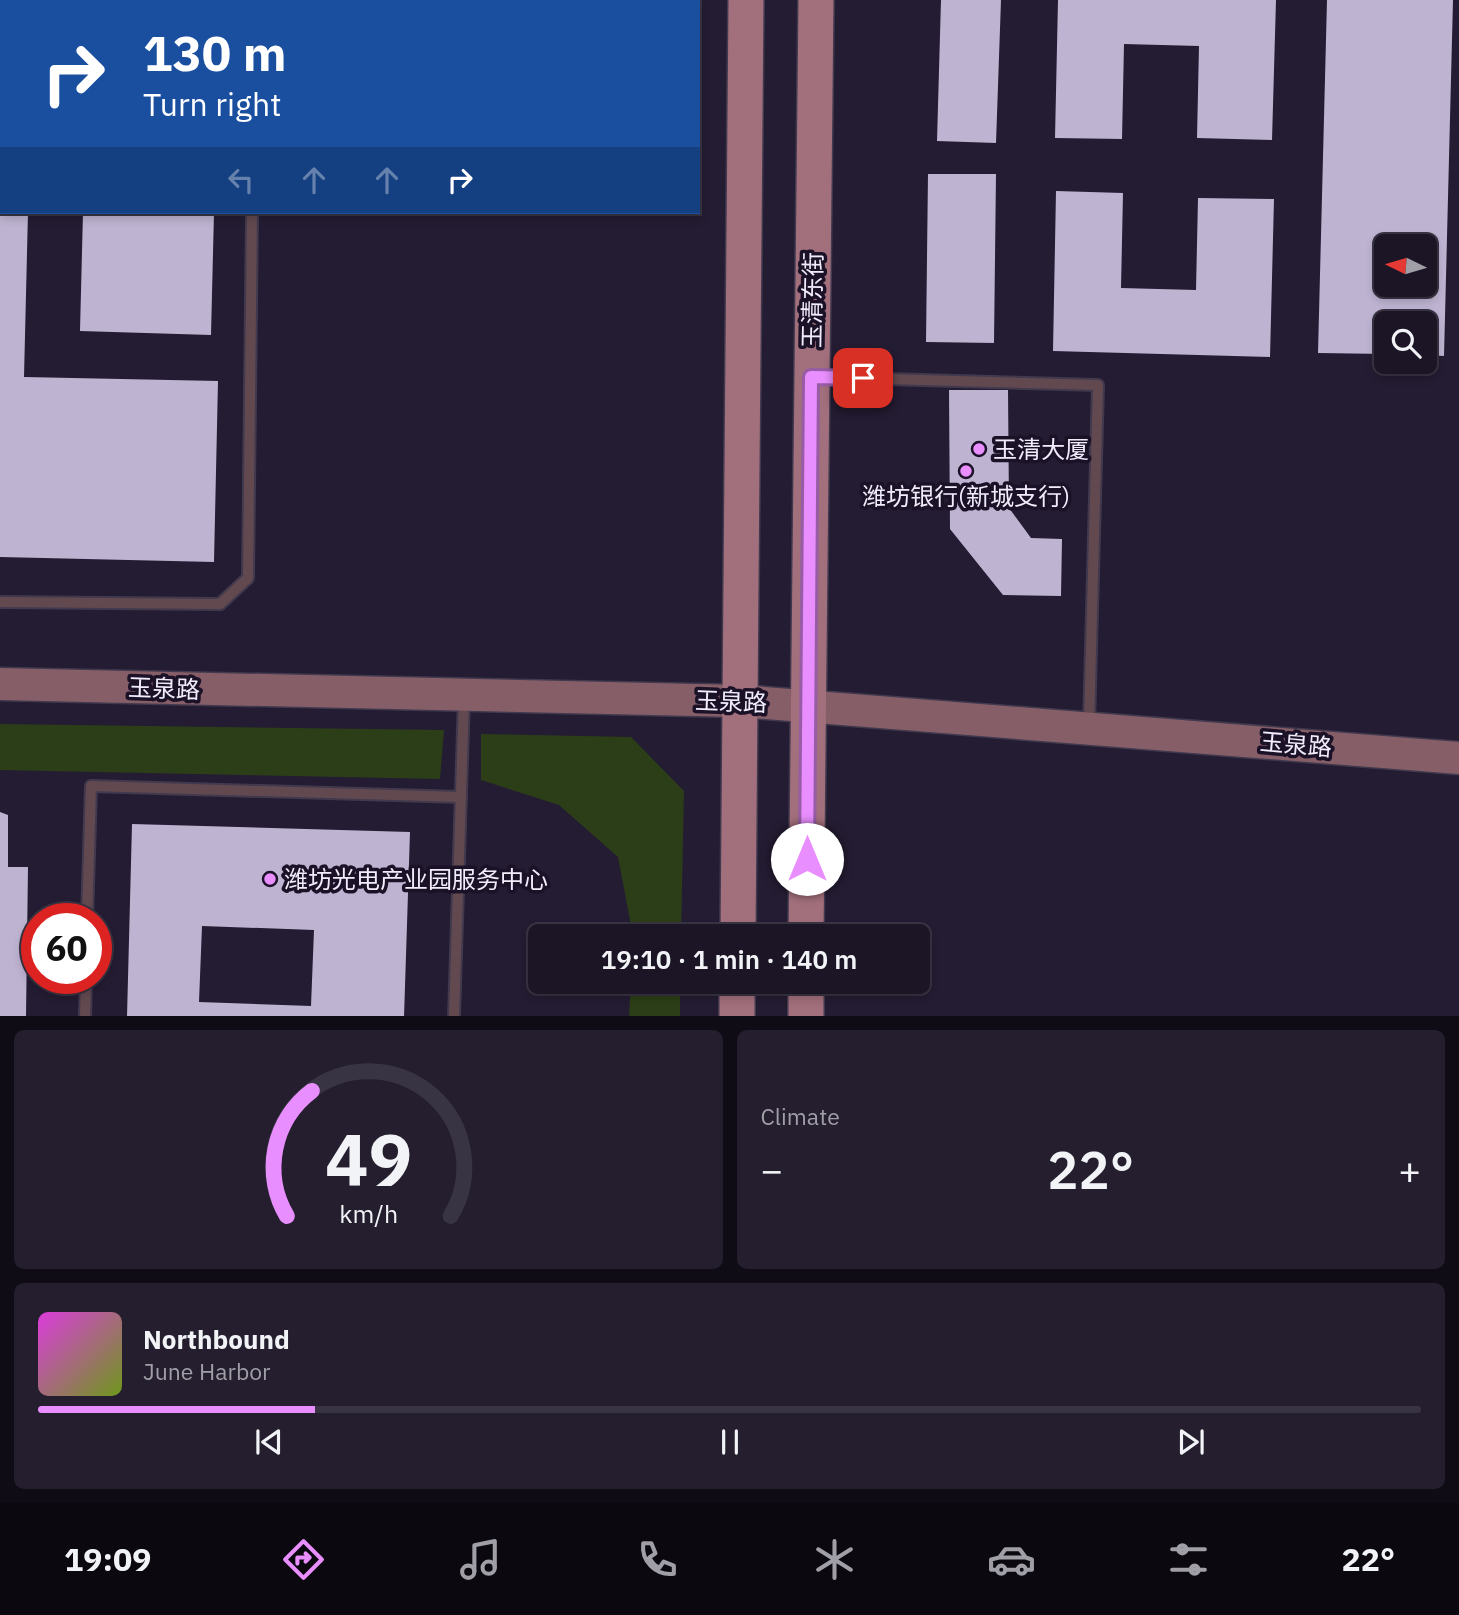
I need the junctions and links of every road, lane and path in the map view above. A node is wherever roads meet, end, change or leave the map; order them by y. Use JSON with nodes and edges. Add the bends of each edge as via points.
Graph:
{"nodes":[{"id":1,"x":746,"y":0,"type":"edge"},
{"id":2,"x":816,"y":0,"type":"edge"},
{"id":3,"x":252,"y":214,"type":"edge"},
{"id":4,"x":811,"y":377,"type":"junction"},
{"id":5,"x":0,"y":602,"type":"edge"},
{"id":6,"x":0,"y":684,"type":"edge"},
{"id":7,"x":464,"y":696,"type":"junction"},
{"id":8,"x":740,"y":701,"type":"junction"},
{"id":9,"x":807,"y":705,"type":"junction"},
{"id":10,"x":1089,"y":726,"type":"junction"},
{"id":11,"x":1459,"y":758,"type":"edge"},
{"id":12,"x":461,"y":797,"type":"junction"},
{"id":13,"x":88,"y":903,"type":"edge"},
{"id":14,"x":738,"y":924,"type":"edge"},
{"id":15,"x":806,"y":924,"type":"edge"},
{"id":16,"x":86,"y":994,"type":"edge"},
{"id":17,"x":737,"y":994,"type":"edge"},
{"id":18,"x":806,"y":994,"type":"edge"},
{"id":19,"x":85,"y":1016,"type":"edge"},
{"id":20,"x":454,"y":1016,"type":"edge"},
{"id":21,"x":737,"y":1016,"type":"edge"},
{"id":22,"x":806,"y":1016,"type":"edge"}],
"edges":[{"from":1,"to":8,"type":"main road"},
{"from":2,"to":4,"type":"main road","name":"玉清东街"},
{"from":3,"to":5,"type":"lane","via":[[248,578],[220,604]]},
{"from":4,"to":9,"type":"main road","name":"玉清东街"},
{"from":4,"to":10,"type":"lane","via":[[1098,385]]},
{"from":6,"to":7,"type":"street","name":"玉泉路"},
{"from":7,"to":8,"type":"street","name":"玉泉路"},
{"from":7,"to":12,"type":"lane"},
{"from":8,"to":9,"type":"street","name":"玉泉路"},
{"from":8,"to":14,"type":"main road"},
{"from":9,"to":10,"type":"street","name":"玉泉路"},
{"from":9,"to":15,"type":"main road","name":"玉清东街"},
{"from":10,"to":11,"type":"street","name":"玉泉路"},
{"from":12,"to":13,"type":"lane","via":[[91,786]]},
{"from":12,"to":20,"type":"lane"},
{"from":16,"to":19,"type":"lane"},
{"from":17,"to":21,"type":"main road"},
{"from":18,"to":22,"type":"main road"}]}
